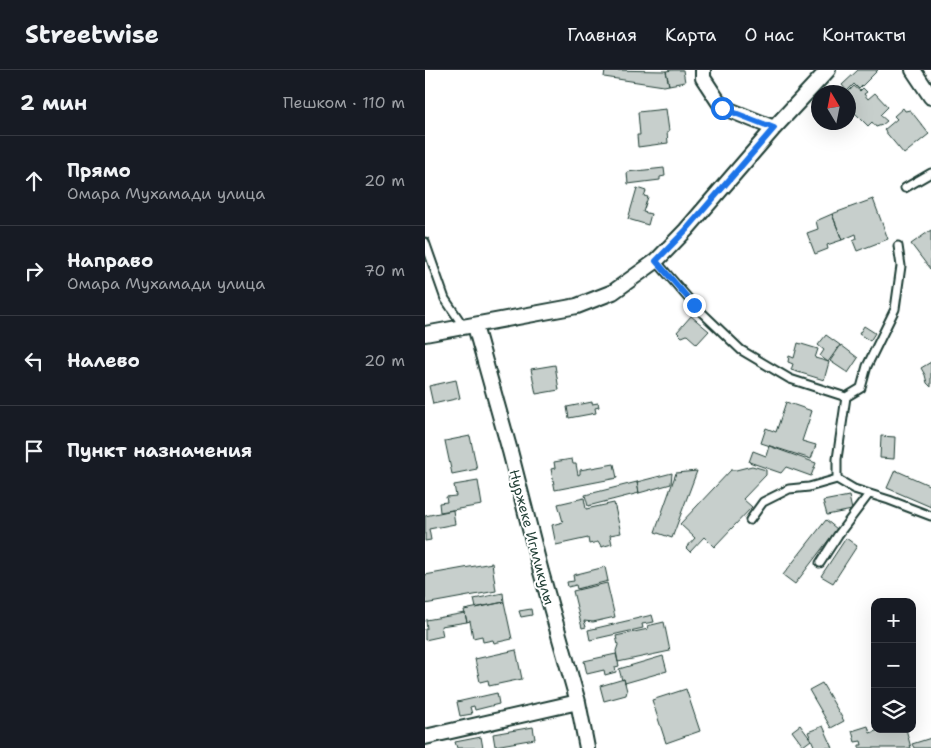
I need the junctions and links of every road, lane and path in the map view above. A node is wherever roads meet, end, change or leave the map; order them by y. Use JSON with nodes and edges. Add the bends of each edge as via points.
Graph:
{"nodes":[{"id":1,"x":703,"y":70,"type":"edge"},
{"id":2,"x":828,"y":70,"type":"edge"},
{"id":3,"x":913,"y":70,"type":"edge"},
{"id":4,"x":931,"y":97,"type":"edge"},
{"id":5,"x":774,"y":128,"type":"junction"},
{"id":6,"x":931,"y":173,"type":"edge"},
{"id":7,"x":905,"y":188,"type":"dead end"},
{"id":8,"x":425,"y":242,"type":"edge"},
{"id":9,"x":898,"y":246,"type":"dead end"},
{"id":10,"x":656,"y":261,"type":"junction"},
{"id":11,"x":470,"y":327,"type":"junction"},
{"id":12,"x":425,"y":334,"type":"edge"},
{"id":13,"x":846,"y":397,"type":"junction"},
{"id":14,"x":837,"y":479,"type":"junction"},
{"id":15,"x":869,"y":494,"type":"junction"},
{"id":16,"x":931,"y":516,"type":"edge"},
{"id":17,"x":750,"y":520,"type":"dead end"},
{"id":18,"x":820,"y":563,"type":"dead end"},
{"id":19,"x":578,"y":702,"type":"junction"},
{"id":20,"x":425,"y":738,"type":"edge"},
{"id":21,"x":587,"y":748,"type":"edge"}],
"edges":[{"from":1,"to":5,"type":"street","via":[[703,78],[722,108]]},
{"from":2,"to":5,"type":"street"},
{"from":3,"to":4,"type":"street"},
{"from":5,"to":10,"type":"street"},
{"from":6,"to":7,"type":"lane"},
{"from":8,"to":11,"type":"lane","name":"Нуржеке Игиликулы","via":[[445,299]]},
{"from":9,"to":13,"type":"lane","via":[[901,266],[895,309],[867,366],[861,388]]},
{"from":10,"to":11,"type":"street","via":[[613,292],[577,306]]},
{"from":10,"to":13,"type":"lane","via":[[694,305],[741,350],[790,379]]},
{"from":11,"to":12,"type":"street"},
{"from":11,"to":19,"type":"street","name":"Нуржеке Игиликулы","via":[[510,451]]},
{"from":13,"to":14,"type":"lane"},
{"from":14,"to":15,"type":"lane"},
{"from":14,"to":17,"type":"lane","via":[[789,489],[763,502]]},
{"from":15,"to":16,"type":"lane"},
{"from":15,"to":18,"type":"lane"},
{"from":19,"to":20,"type":"street"},
{"from":19,"to":21,"type":"street","name":"Нуржеке Игиликулы"}]}
